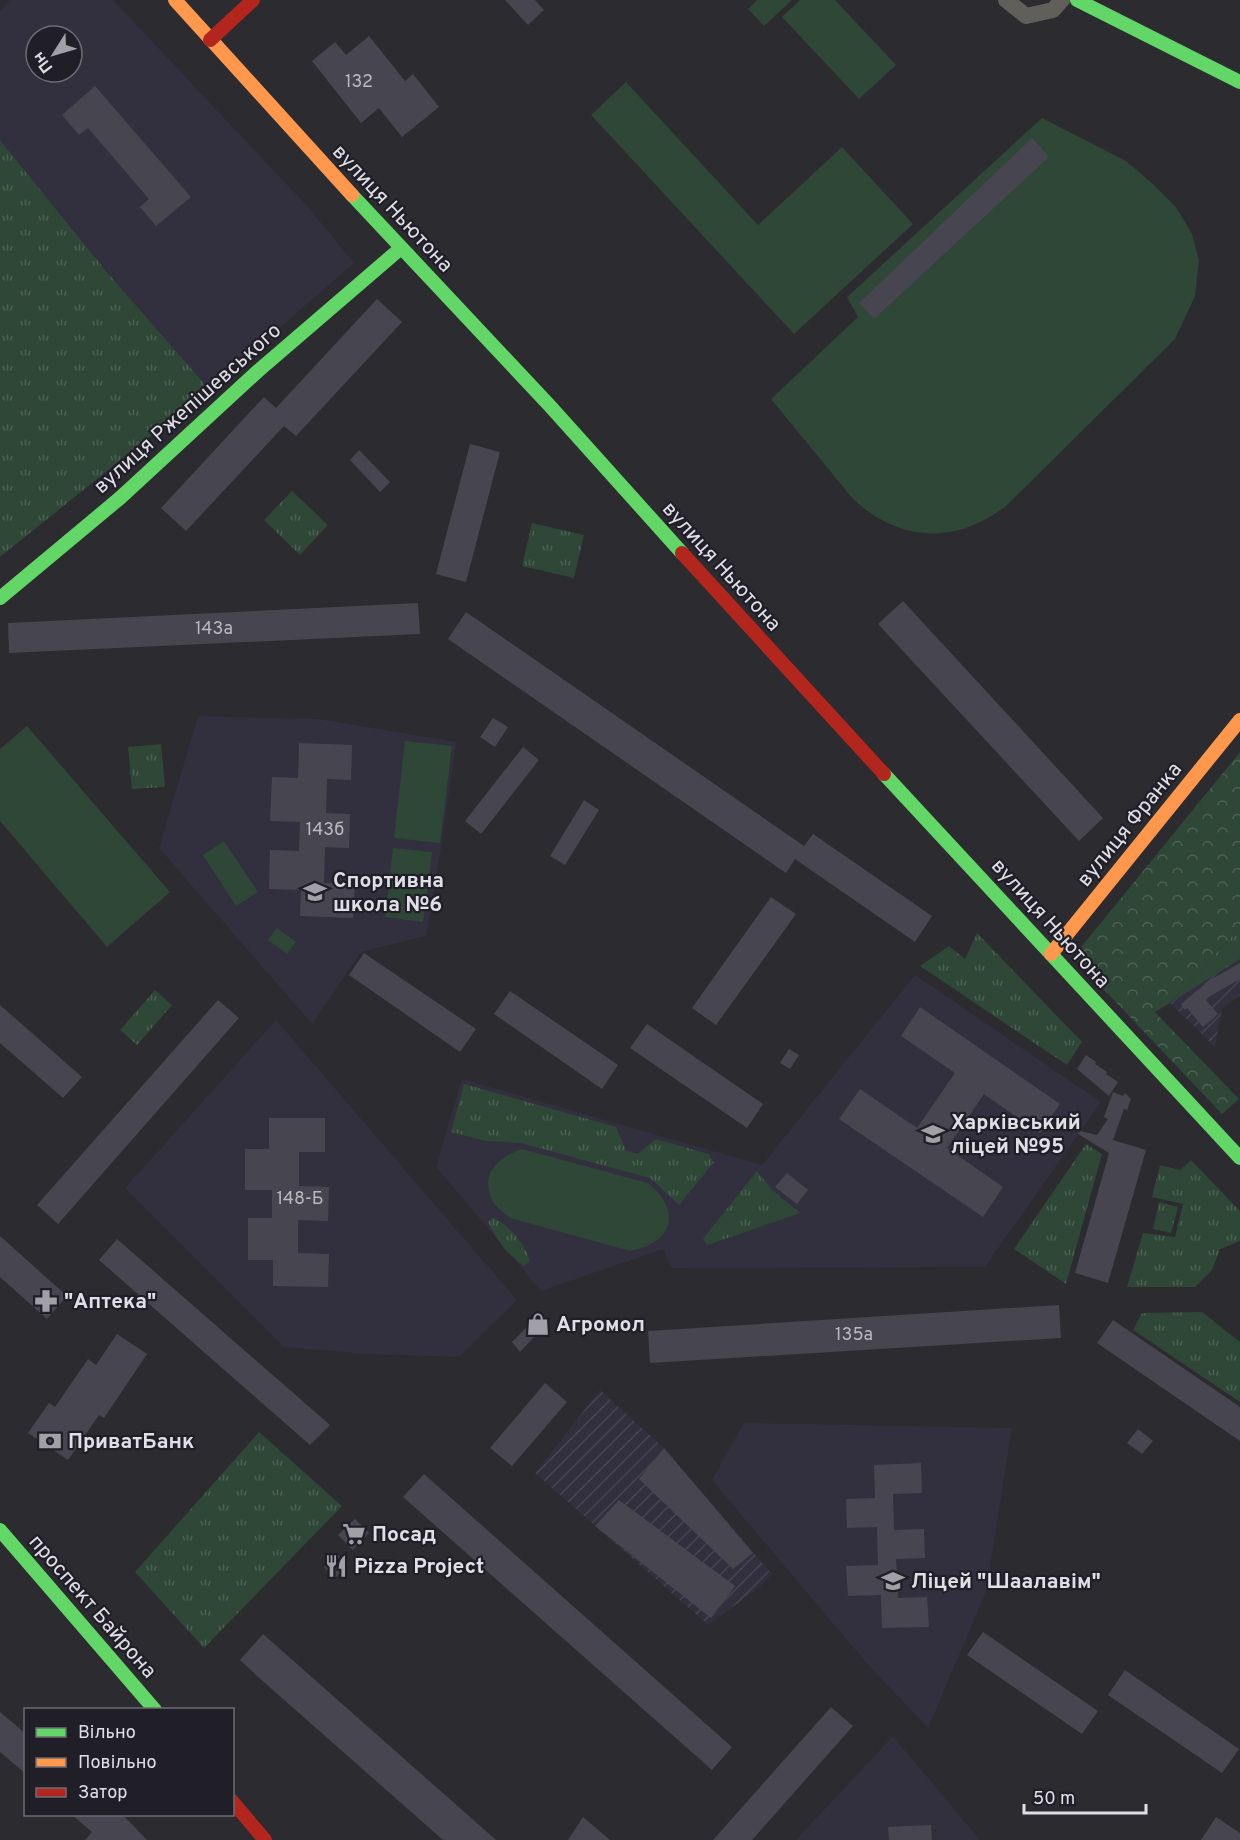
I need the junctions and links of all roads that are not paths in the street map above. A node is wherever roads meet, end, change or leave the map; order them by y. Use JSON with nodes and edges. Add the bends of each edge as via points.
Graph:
{"nodes":[{"id":1,"x":175,"y":0,"type":"edge"},
{"id":2,"x":253,"y":0,"type":"edge"},
{"id":3,"x":1006,"y":0,"type":"edge"},
{"id":4,"x":1062,"y":0,"type":"edge"},
{"id":5,"x":1077,"y":0,"type":"edge"},
{"id":6,"x":210,"y":40,"type":"junction"},
{"id":7,"x":1240,"y":82,"type":"edge"},
{"id":8,"x":401,"y":248,"type":"junction"},
{"id":9,"x":0,"y":598,"type":"edge"},
{"id":10,"x":1240,"y":720,"type":"edge"},
{"id":11,"x":1051,"y":954,"type":"junction"},
{"id":12,"x":1240,"y":1158,"type":"edge"},
{"id":13,"x":0,"y":1530,"type":"edge"},
{"id":14,"x":153,"y":1708,"type":"edge"},
{"id":15,"x":234,"y":1803,"type":"edge"},
{"id":16,"x":255,"y":1828,"type":"junction"},
{"id":17,"x":243,"y":1840,"type":"edge"},
{"id":18,"x":265,"y":1840,"type":"edge"}],
"edges":[{"from":1,"to":6,"type":"street","name":"вулиця Ньютона"},
{"from":2,"to":6,"type":"street"},
{"from":3,"to":4,"type":"street","via":[[1026,16],[1053,10]]},
{"from":5,"to":7,"type":"street"},
{"from":6,"to":8,"type":"street","name":"вулиця Ньютона"},
{"from":8,"to":9,"type":"street","name":"вулиця Ржепішевського","via":[[258,371],[120,498]]},
{"from":8,"to":11,"type":"street","name":"вулиця Ньютона"},
{"from":10,"to":11,"type":"street","name":"вулиця Франка"},
{"from":11,"to":12,"type":"street","name":"вулиця Ньютона"},
{"from":13,"to":14,"type":"street","name":"проспект Байрона"},
{"from":15,"to":16,"type":"street"},
{"from":16,"to":17,"type":"street"},
{"from":16,"to":18,"type":"street"}]}
